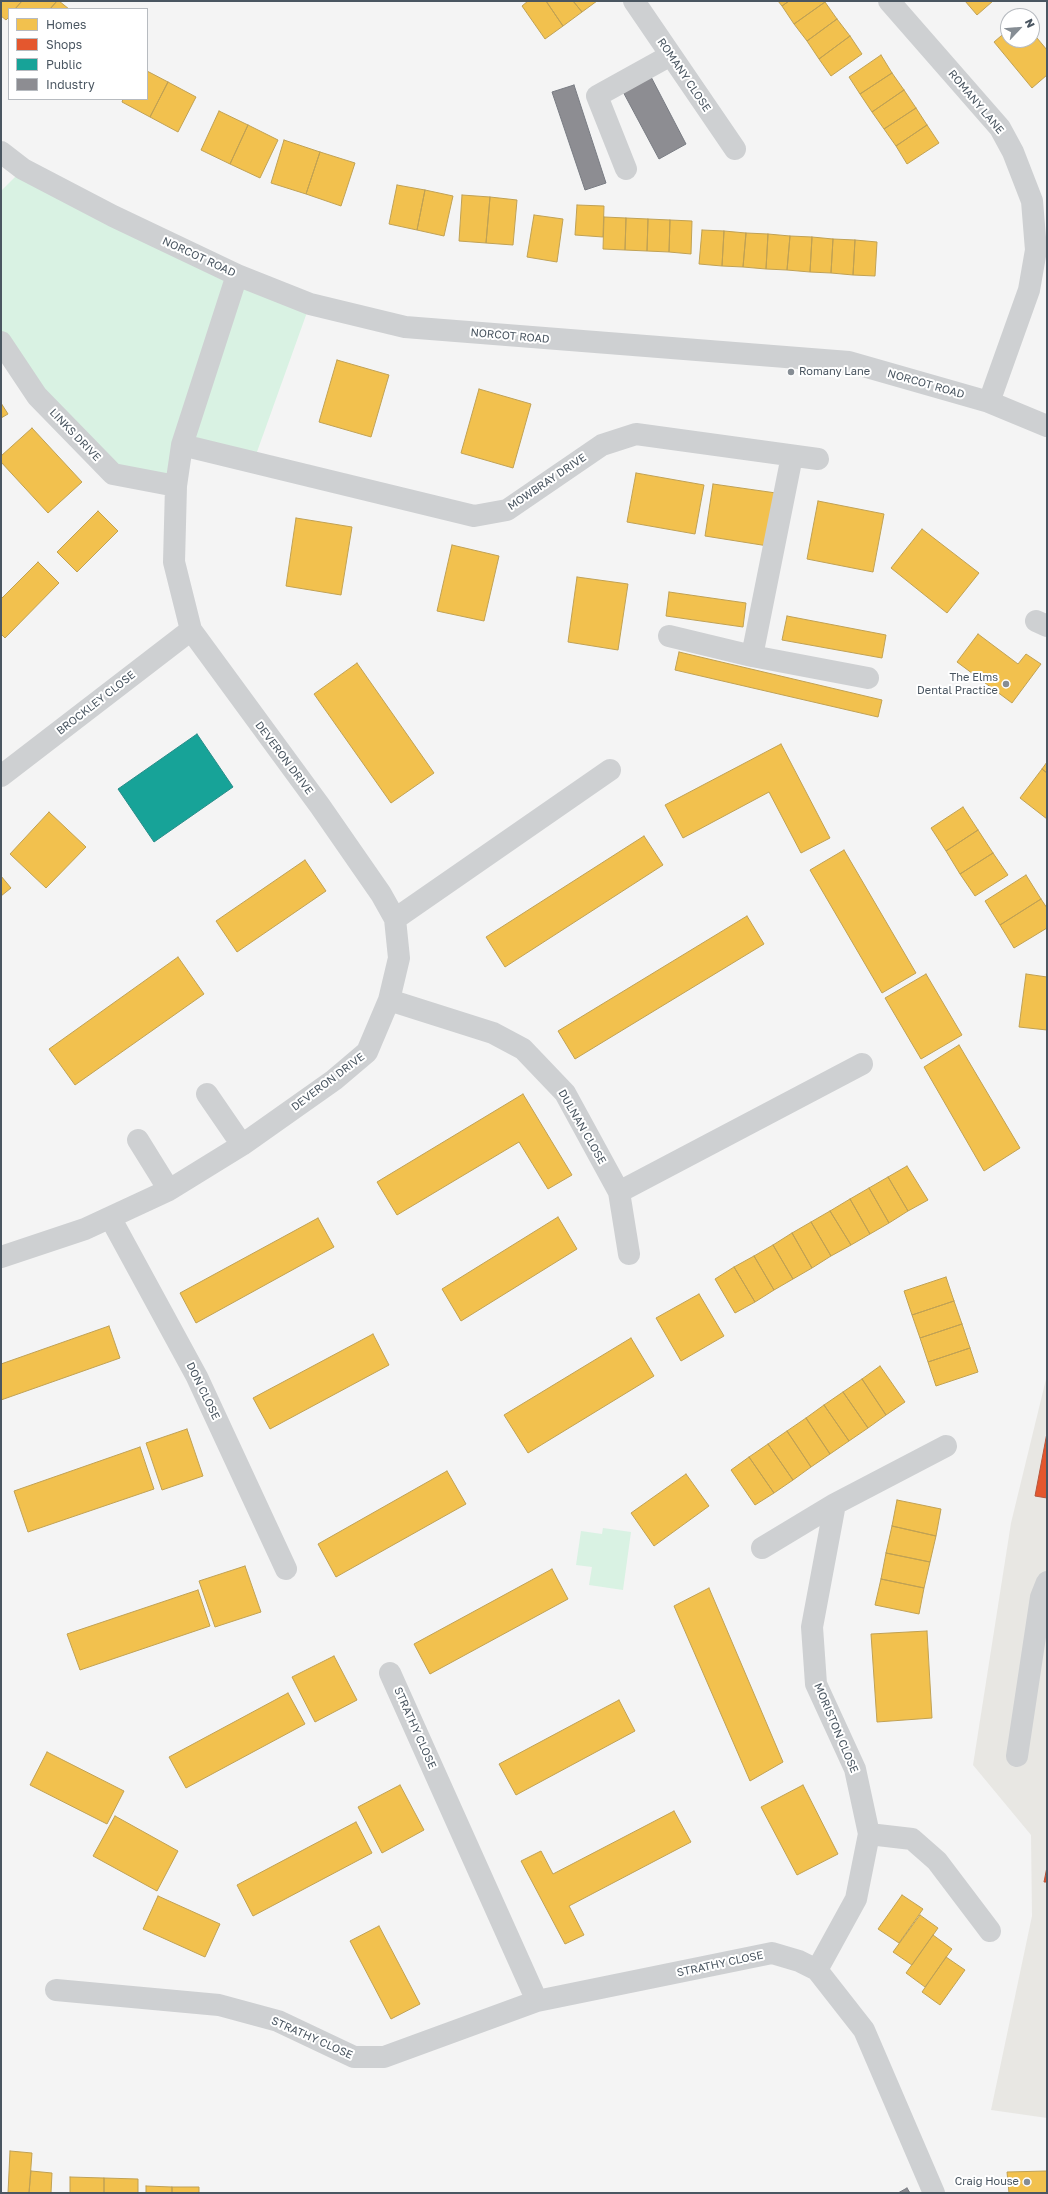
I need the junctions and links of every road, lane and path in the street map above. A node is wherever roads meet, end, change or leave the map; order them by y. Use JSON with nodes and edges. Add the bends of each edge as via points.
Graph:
{"nodes":[{"id":1,"x":634,"y":1,"type":"edge"},
{"id":2,"x":889,"y":1,"type":"edge"},
{"id":3,"x":671,"y":55,"type":"junction"},
{"id":4,"x":735,"y":149,"type":"dead end"},
{"id":5,"x":1,"y":152,"type":"edge"},
{"id":6,"x":626,"y":169,"type":"dead end"},
{"id":7,"x":237,"y":275,"type":"junction"},
{"id":8,"x":1,"y":342,"type":"edge"},
{"id":9,"x":989,"y":402,"type":"junction"},
{"id":10,"x":1047,"y":426,"type":"edge"},
{"id":11,"x":182,"y":445,"type":"junction"},
{"id":12,"x":792,"y":456,"type":"junction"},
{"id":13,"x":818,"y":459,"type":"dead end"},
{"id":14,"x":176,"y":486,"type":"junction"},
{"id":15,"x":191,"y":630,"type":"junction"},
{"id":16,"x":669,"y":636,"type":"dead end"},
{"id":17,"x":752,"y":656,"type":"junction"},
{"id":18,"x":868,"y":678,"type":"dead end"},
{"id":19,"x":610,"y":770,"type":"dead end"},
{"id":20,"x":1,"y":776,"type":"edge"},
{"id":21,"x":395,"y":919,"type":"junction"},
{"id":22,"x":389,"y":1000,"type":"junction"},
{"id":23,"x":862,"y":1064,"type":"dead end"},
{"id":24,"x":207,"y":1094,"type":"dead end"},
{"id":25,"x":138,"y":1140,"type":"dead end"},
{"id":26,"x":242,"y":1145,"type":"junction"},
{"id":27,"x":169,"y":1190,"type":"junction"},
{"id":28,"x":619,"y":1192,"type":"junction"},
{"id":29,"x":111,"y":1218,"type":"junction"},
{"id":30,"x":629,"y":1254,"type":"dead end"},
{"id":31,"x":1,"y":1257,"type":"edge"},
{"id":32,"x":946,"y":1446,"type":"dead end"},
{"id":33,"x":835,"y":1504,"type":"junction"},
{"id":34,"x":762,"y":1548,"type":"dead end"},
{"id":35,"x":286,"y":1569,"type":"dead end"},
{"id":36,"x":1047,"y":1582,"type":"edge"},
{"id":37,"x":390,"y":1673,"type":"dead end"},
{"id":38,"x":1016,"y":1756,"type":"dead end"},
{"id":39,"x":869,"y":1834,"type":"junction"},
{"id":40,"x":990,"y":1930,"type":"dead end"},
{"id":41,"x":818,"y":1970,"type":"junction"},
{"id":42,"x":56,"y":1990,"type":"dead end"},
{"id":43,"x":537,"y":2002,"type":"junction"},
{"id":44,"x":934,"y":2193,"type":"edge"}],
"edges":[{"from":1,"to":3,"type":"street","name":"ROMANY CLOSE"},
{"from":2,"to":9,"type":"street","name":"ROMANY LANE","via":[[1000,128],[1013,152],[1032,201],[1036,250],[1028,290]]},
{"from":3,"to":4,"type":"street","name":"ROMANY CLOSE"},
{"from":3,"to":6,"type":"street","via":[[597,96]]},
{"from":5,"to":7,"type":"street","name":"NORCOT ROAD","via":[[23,169],[112,216]]},
{"from":7,"to":9,"type":"street","name":"NORCOT ROAD","via":[[310,304],[405,327],[849,362]]},
{"from":7,"to":11,"type":"street"},
{"from":8,"to":14,"type":"street","name":"LINKS DRIVE","via":[[37,396],[113,474]]},
{"from":9,"to":10,"type":"street","name":"NORCOT ROAD"},
{"from":11,"to":12,"type":"street","name":"MOWBRAY DRIVE","via":[[474,516],[508,510],[602,445],[636,434]]},
{"from":11,"to":14,"type":"street"},
{"from":12,"to":13,"type":"street","name":"MOWBRAY DRIVE"},
{"from":12,"to":17,"type":"street"},
{"from":14,"to":15,"type":"street","via":[[174,562]]},
{"from":15,"to":20,"type":"street","name":"BROCKLEY CLOSE"},
{"from":15,"to":21,"type":"street","name":"DEVERON DRIVE","via":[[320,806],[381,894]]},
{"from":16,"to":17,"type":"street"},
{"from":17,"to":18,"type":"street"},
{"from":19,"to":21,"type":"street"},
{"from":21,"to":22,"type":"street","name":"DEVERON DRIVE","via":[[399,958]]},
{"from":22,"to":26,"type":"street","name":"DEVERON DRIVE","via":[[367,1052],[334,1080]]},
{"from":22,"to":28,"type":"street","name":"DULNAN CLOSE","via":[[493,1032],[523,1049],[565,1093]]},
{"from":23,"to":28,"type":"street"},
{"from":24,"to":26,"type":"street"},
{"from":25,"to":27,"type":"street"},
{"from":26,"to":27,"type":"street","name":"DEVERON DRIVE"},
{"from":27,"to":29,"type":"street","name":"DEVERON DRIVE"},
{"from":28,"to":30,"type":"street","name":"DULNAN CLOSE"},
{"from":29,"to":31,"type":"street","name":"DEVERON DRIVE","via":[[42,1245]]},
{"from":29,"to":35,"type":"street","name":"DON CLOSE","via":[[197,1377]]},
{"from":32,"to":33,"type":"street"},
{"from":33,"to":34,"type":"street"},
{"from":33,"to":39,"type":"street","name":"MORISTON CLOSE","via":[[812,1627],[816,1684],[855,1769]]},
{"from":36,"to":38,"type":"street","via":[[1041,1597]]},
{"from":37,"to":43,"type":"street","name":"STRATHY CLOSE"},
{"from":39,"to":40,"type":"street","via":[[912,1839],[937,1861]]},
{"from":39,"to":41,"type":"street","name":"MORISTON CLOSE","via":[[856,1899]]},
{"from":41,"to":43,"type":"street","name":"STRATHY CLOSE","via":[[772,1953]]},
{"from":41,"to":44,"type":"street","name":"STRATHY CLOSE","via":[[864,2030]]},
{"from":42,"to":43,"type":"street","name":"STRATHY CLOSE","via":[[219,2005],[278,2021],[354,2057],[384,2057]]}]}
